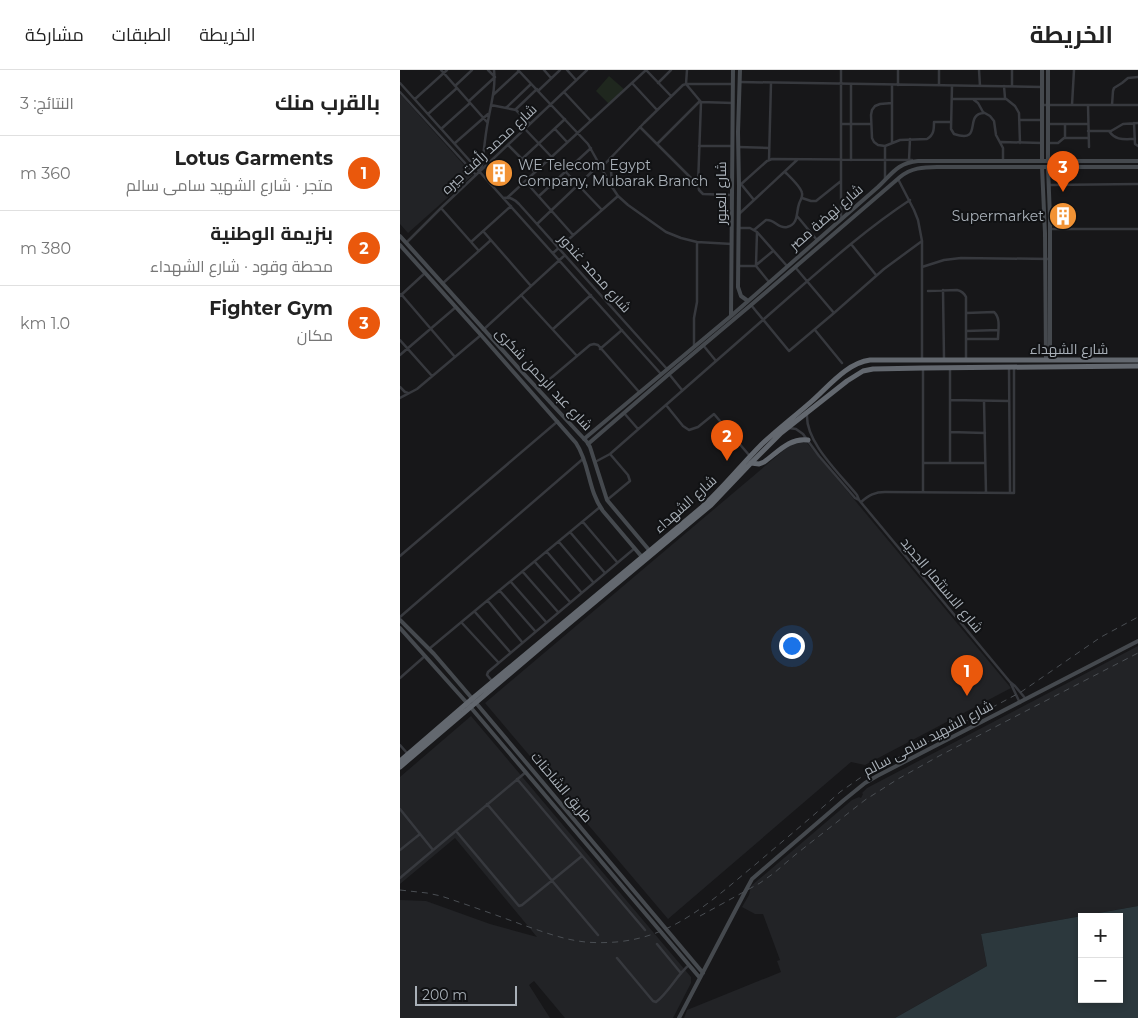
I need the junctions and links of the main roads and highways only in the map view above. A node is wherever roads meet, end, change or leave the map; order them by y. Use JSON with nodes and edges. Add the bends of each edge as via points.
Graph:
{"nodes":[{"id":1,"x":1089,"y":360,"type":"junction"},
{"id":2,"x":1102,"y":360,"type":"junction"},
{"id":3,"x":1138,"y":360,"type":"edge"},
{"id":4,"x":852,"y":366,"type":"junction"},
{"id":5,"x":1138,"y":366,"type":"edge"},
{"id":6,"x":1089,"y":367,"type":"junction"},
{"id":7,"x":1101,"y":367,"type":"junction"},
{"id":8,"x":858,"y":374,"type":"junction"},
{"id":9,"x":840,"y":375,"type":"junction"},
{"id":10,"x":847,"y":381,"type":"junction"},
{"id":11,"x":810,"y":439,"type":"road end"},
{"id":12,"x":751,"y":460,"type":"junction"},
{"id":13,"x":535,"y":650,"type":"junction"},
{"id":14,"x":474,"y":701,"type":"junction"},
{"id":15,"x":469,"y":705,"type":"junction"},
{"id":16,"x":400,"y":761,"type":"edge"},
{"id":17,"x":400,"y":767,"type":"edge"}],
"edges":[{"from":1,"to":2,"type":"highway","name":"شارع الشهداء"},
{"from":1,"to":4,"type":"highway","name":"شارع الشهداء","via":[[870,360]]},
{"from":1,"to":6,"type":"highway"},
{"from":2,"to":3,"type":"highway","name":"شارع الشهداء"},
{"from":2,"to":7,"type":"highway"},
{"from":4,"to":8,"type":"highway"},
{"from":4,"to":9,"type":"highway","name":"شارع الشهداء"},
{"from":5,"to":7,"type":"highway","name":"شارع الشهداء"},
{"from":6,"to":7,"type":"highway","name":"شارع الشهداء"},
{"from":6,"to":8,"type":"highway","name":"شارع الشهداء","via":[[873,369]]},
{"from":8,"to":10,"type":"highway","name":"شارع الشهداء"},
{"from":9,"to":10,"type":"highway"},
{"from":9,"to":12,"type":"highway","name":"شارع الشهداء","via":[[776,432]]},
{"from":10,"to":12,"type":"highway","name":"شارع الشهداء"},
{"from":11,"to":12,"type":"highway","via":[[794,440],[759,464]]},
{"from":12,"to":13,"type":"highway","name":"شارع الشهداء"},
{"from":12,"to":13,"type":"highway","name":"شارع الشهداء","via":[[712,505]]},
{"from":13,"to":14,"type":"highway","name":"شارع الشهداء"},
{"from":13,"to":14,"type":"highway","name":"شارع الشهداء","via":[[492,682]]},
{"from":14,"to":15,"type":"highway","name":"شارع الشهداء"},
{"from":15,"to":16,"type":"highway","name":"شارع الشهداء"},
{"from":15,"to":17,"type":"highway","name":"شارع الشهداء"}]}
